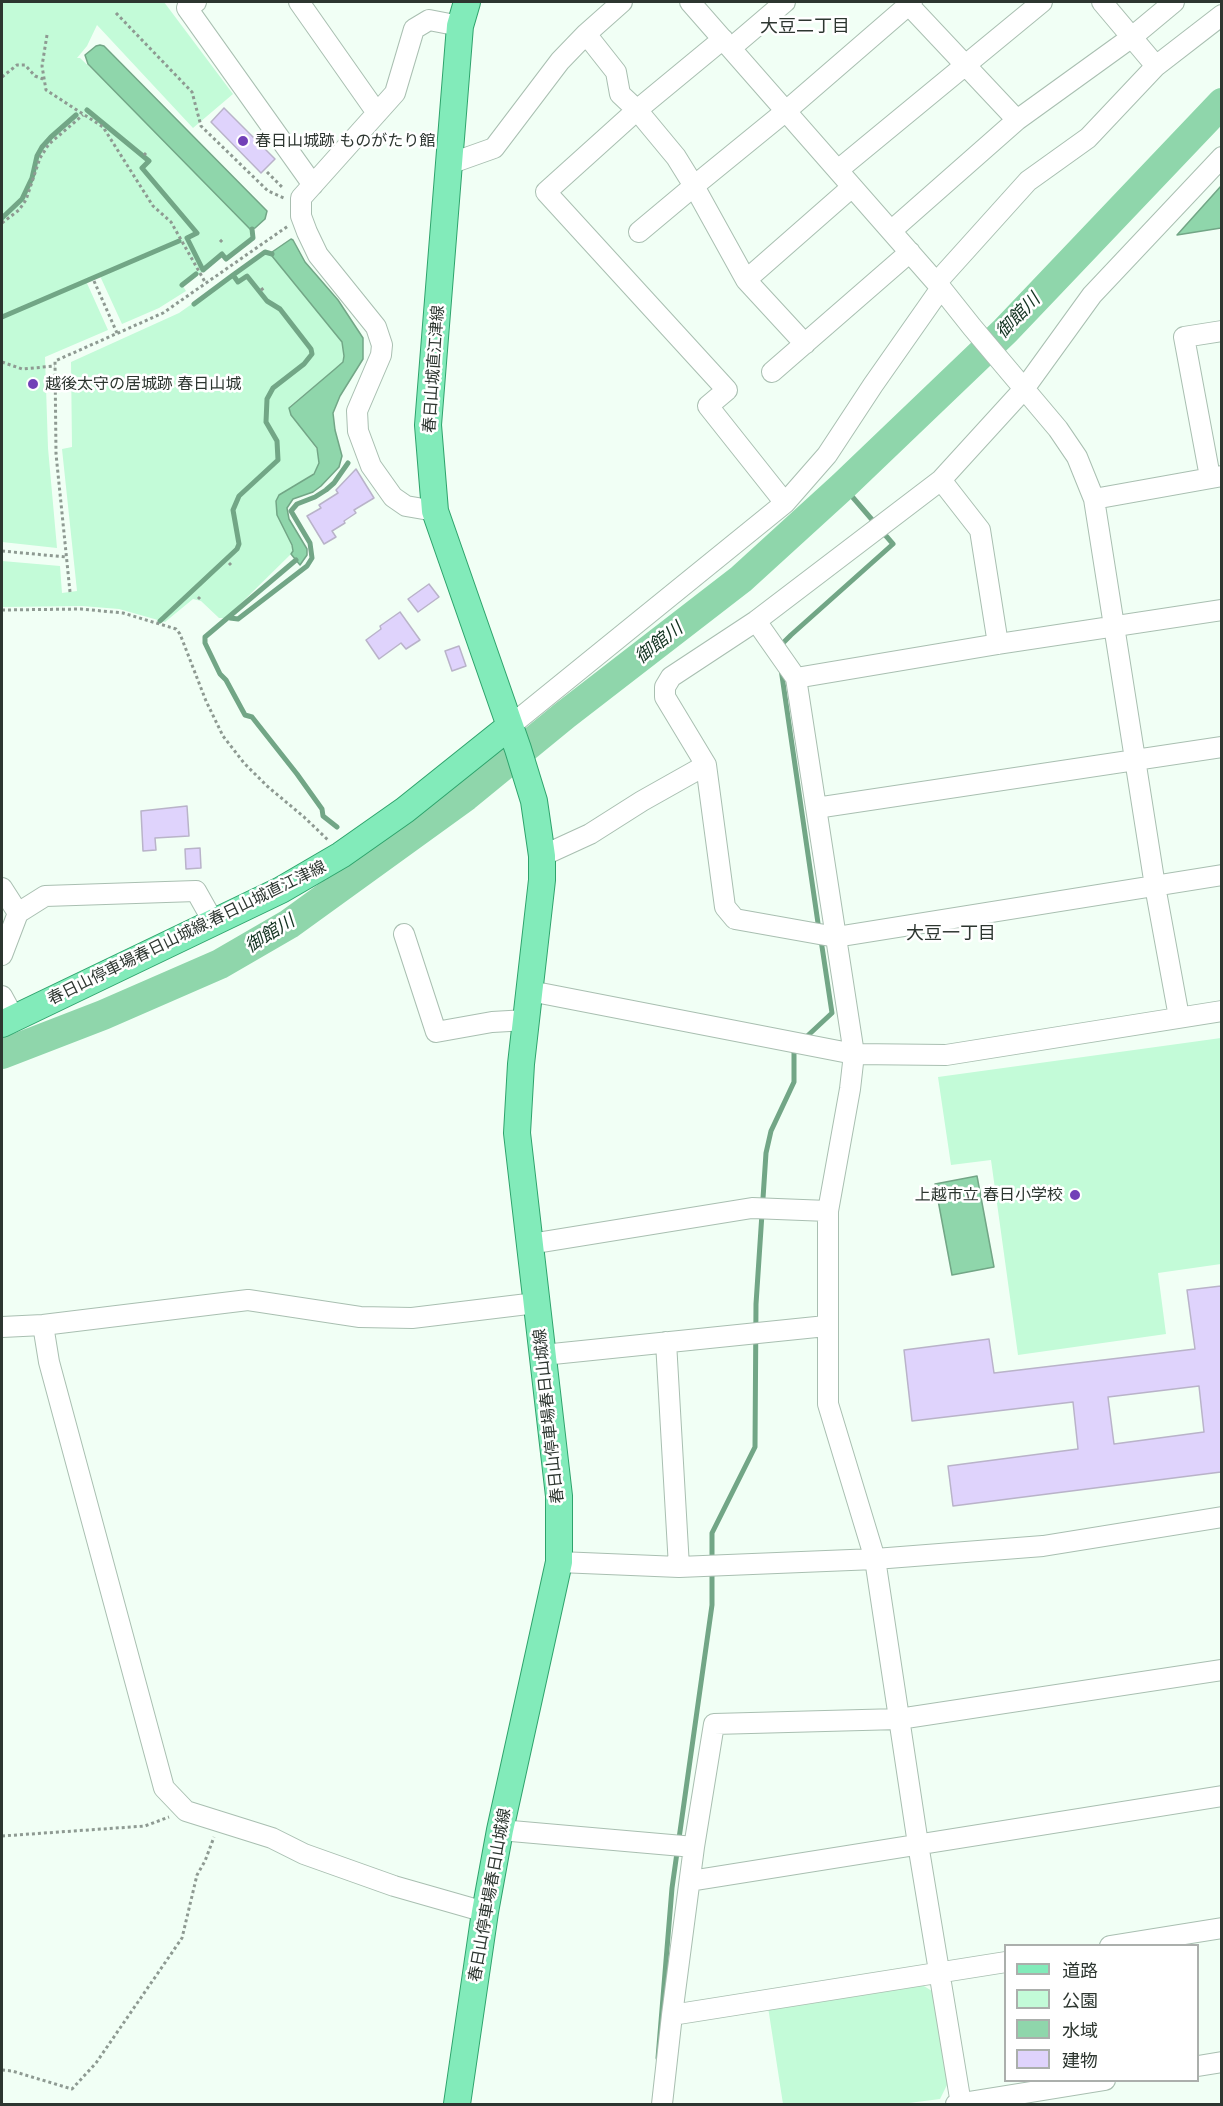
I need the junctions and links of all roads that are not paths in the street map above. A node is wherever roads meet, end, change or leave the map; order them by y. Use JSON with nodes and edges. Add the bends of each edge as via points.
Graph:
{"nodes":[{"id":1,"x":196,"y":2,"type":"edge"},
{"id":2,"x":299,"y":2,"type":"edge"},
{"id":3,"x":467,"y":2,"type":"edge"},
{"id":4,"x":622,"y":2,"type":"edge"},
{"id":5,"x":690,"y":2,"type":"edge"},
{"id":6,"x":785,"y":2,"type":"edge"},
{"id":7,"x":909,"y":2,"type":"edge"},
{"id":8,"x":1042,"y":2,"type":"edge"},
{"id":9,"x":1102,"y":2,"type":"edge"},
{"id":10,"x":1174,"y":2,"type":"edge"},
{"id":11,"x":1221,"y":15,"type":"edge"},
{"id":12,"x":460,"y":26,"type":"junction"},
{"id":13,"x":586,"y":34,"type":"junction"},
{"id":14,"x":1132,"y":37,"type":"junction"},
{"id":15,"x":727,"y":44,"type":"junction"},
{"id":16,"x":965,"y":65,"type":"junction"},
{"id":17,"x":1156,"y":66,"type":"junction"},
{"id":18,"x":638,"y":110,"type":"junction"},
{"id":19,"x":786,"y":111,"type":"junction"},
{"id":20,"x":377,"y":113,"type":"junction"},
{"id":21,"x":1017,"y":120,"type":"junction"},
{"id":22,"x":1221,"y":157,"type":"edge"},
{"id":23,"x":449,"y":165,"type":"junction"},
{"id":24,"x":838,"y":170,"type":"junction"},
{"id":25,"x":313,"y":185,"type":"junction"},
{"id":26,"x":694,"y":186,"type":"junction"},
{"id":27,"x":852,"y":187,"type":"junction"},
{"id":28,"x":891,"y":231,"type":"junction"},
{"id":29,"x":639,"y":232,"type":"dead end"},
{"id":30,"x":910,"y":252,"type":"junction"},
{"id":31,"x":746,"y":280,"type":"junction"},
{"id":32,"x":939,"y":285,"type":"junction"},
{"id":33,"x":1221,"y":332,"type":"edge"},
{"id":34,"x":805,"y":344,"type":"junction"},
{"id":35,"x":772,"y":372,"type":"dead end"},
{"id":36,"x":1024,"y":388,"type":"junction"},
{"id":37,"x":1216,"y":477,"type":"edge"},
{"id":38,"x":941,"y":480,"type":"junction"},
{"id":39,"x":1094,"y":499,"type":"junction"},
{"id":40,"x":785,"y":503,"type":"junction"},
{"id":41,"x":435,"y":511,"type":"junction"},
{"id":42,"x":1221,"y":610,"type":"edge"},
{"id":43,"x":756,"y":621,"type":"junction"},
{"id":44,"x":1113,"y":627,"type":"junction"},
{"id":45,"x":998,"y":644,"type":"junction"},
{"id":46,"x":796,"y":678,"type":"junction"},
{"id":47,"x":514,"y":737,"type":"junction"},
{"id":48,"x":1221,"y":747,"type":"edge"},
{"id":49,"x":1136,"y":761,"type":"junction"},
{"id":50,"x":706,"y":765,"type":"junction"},
{"id":51,"x":816,"y":808,"type":"junction"},
{"id":52,"x":542,"y":856,"type":"junction"},
{"id":53,"x":1221,"y":875,"type":"edge"},
{"id":54,"x":1155,"y":886,"type":"junction"},
{"id":55,"x":2,"y":888,"type":"edge"},
{"id":56,"x":18,"y":913,"type":"junction"},
{"id":57,"x":214,"y":923,"type":"junction"},
{"id":58,"x":404,"y":934,"type":"dead end"},
{"id":59,"x":836,"y":937,"type":"junction"},
{"id":60,"x":2,"y":955,"type":"edge"},
{"id":61,"x":530,"y":991,"type":"junction"},
{"id":62,"x":2,"y":996,"type":"edge"},
{"id":63,"x":1221,"y":1011,"type":"edge"},
{"id":64,"x":1179,"y":1017,"type":"junction"},
{"id":65,"x":527,"y":1020,"type":"junction"},
{"id":66,"x":8,"y":1021,"type":"edge"},
{"id":67,"x":854,"y":1054,"type":"junction"},
{"id":68,"x":828,"y":1210,"type":"junction"},
{"id":69,"x":530,"y":1244,"type":"junction"},
{"id":70,"x":536,"y":1303,"type":"junction"},
{"id":71,"x":43,"y":1325,"type":"junction"},
{"id":72,"x":826,"y":1326,"type":"junction"},
{"id":73,"x":2,"y":1327,"type":"edge"},
{"id":74,"x":666,"y":1342,"type":"junction"},
{"id":75,"x":543,"y":1355,"type":"junction"},
{"id":76,"x":1221,"y":1517,"type":"edge"},
{"id":77,"x":875,"y":1559,"type":"junction"},
{"id":78,"x":559,"y":1562,"type":"junction"},
{"id":79,"x":679,"y":1567,"type":"junction"},
{"id":80,"x":1221,"y":1670,"type":"edge"},
{"id":81,"x":899,"y":1719,"type":"junction"},
{"id":82,"x":1221,"y":1796,"type":"edge"},
{"id":83,"x":500,"y":1830,"type":"junction"},
{"id":84,"x":918,"y":1844,"type":"junction"},
{"id":85,"x":694,"y":1847,"type":"junction"},
{"id":86,"x":690,"y":1881,"type":"junction"},
{"id":87,"x":485,"y":1912,"type":"junction"},
{"id":88,"x":1221,"y":1928,"type":"edge"},
{"id":89,"x":1122,"y":1944,"type":"edge"},
{"id":90,"x":1004,"y":1962,"type":"edge"},
{"id":91,"x":939,"y":1972,"type":"junction"},
{"id":92,"x":672,"y":2015,"type":"junction"},
{"id":93,"x":1221,"y":2062,"type":"edge"},
{"id":94,"x":1199,"y":2066,"type":"edge"},
{"id":95,"x":1094,"y":2082,"type":"edge"},
{"id":96,"x":457,"y":2104,"type":"edge"},
{"id":97,"x":662,"y":2104,"type":"edge"},
{"id":98,"x":959,"y":2104,"type":"edge"}],
"edges":[{"from":1,"to":25,"type":"street","via":[[187,8]]},
{"from":2,"to":20,"type":"street"},
{"from":3,"to":12,"type":"main road","name":"春日山城直江津線"},
{"from":4,"to":13,"type":"street"},
{"from":5,"to":15,"type":"street"},
{"from":6,"to":15,"type":"street"},
{"from":7,"to":16,"type":"street"},
{"from":7,"to":19,"type":"street"},
{"from":8,"to":16,"type":"street"},
{"from":9,"to":14,"type":"street"},
{"from":10,"to":14,"type":"street"},
{"from":11,"to":17,"type":"street"},
{"from":12,"to":20,"type":"street","via":[[429,20],[414,29],[394,93]]},
{"from":12,"to":23,"type":"main road","name":"春日山城直江津線"},
{"from":13,"to":18,"type":"street","via":[[616,72],[620,94]]},
{"from":13,"to":23,"type":"street","via":[[560,61],[494,147]]},
{"from":14,"to":17,"type":"street"},
{"from":14,"to":21,"type":"street"},
{"from":15,"to":18,"type":"street"},
{"from":15,"to":19,"type":"street"},
{"from":16,"to":21,"type":"street"},
{"from":16,"to":24,"type":"street"},
{"from":17,"to":32,"type":"street","via":[[1088,138],[1028,180]]},
{"from":18,"to":26,"type":"street"},
{"from":18,"to":40,"type":"street","via":[[546,192],[727,390],[708,406]]},
{"from":19,"to":24,"type":"street"},
{"from":19,"to":26,"type":"street"},
{"from":20,"to":25,"type":"street"},
{"from":21,"to":28,"type":"street"},
{"from":22,"to":36,"type":"street","via":[[1092,295]]},
{"from":23,"to":41,"type":"main road","name":"春日山城直江津線","via":[[428,425]]},
{"from":24,"to":27,"type":"street"},
{"from":25,"to":41,"type":"street","via":[[301,198],[291,220],[306,232],[318,255],[376,327],[382,345],[357,411],[358,431],[371,466],[393,497],[406,506]]},
{"from":26,"to":29,"type":"street"},
{"from":26,"to":31,"type":"street"},
{"from":27,"to":28,"type":"street"},
{"from":27,"to":31,"type":"street"},
{"from":28,"to":30,"type":"street"},
{"from":30,"to":32,"type":"street"},
{"from":30,"to":34,"type":"street"},
{"from":31,"to":34,"type":"street"},
{"from":32,"to":36,"type":"street"},
{"from":32,"to":40,"type":"street","via":[[827,455]]},
{"from":33,"to":37,"type":"street","via":[[1184,337]]},
{"from":34,"to":35,"type":"street"},
{"from":36,"to":38,"type":"street"},
{"from":36,"to":39,"type":"street","via":[[1077,457]]},
{"from":37,"to":39,"type":"street"},
{"from":38,"to":43,"type":"street"},
{"from":38,"to":45,"type":"street","via":[[980,530]]},
{"from":39,"to":44,"type":"street"},
{"from":40,"to":47,"type":"street"},
{"from":41,"to":47,"type":"main road","name":"春日山城直江津線"},
{"from":42,"to":44,"type":"street"},
{"from":43,"to":46,"type":"street"},
{"from":43,"to":50,"type":"street","via":[[671,677],[665,687],[665,697]]},
{"from":44,"to":45,"type":"street"},
{"from":44,"to":49,"type":"street"},
{"from":45,"to":46,"type":"street"},
{"from":46,"to":51,"type":"street"},
{"from":47,"to":52,"type":"main road","name":"春日山停車場春日山城線","via":[[534,801]]},
{"from":47,"to":57,"type":"main road","name":"春日山停車場春日山城線;春日山城直江津線","via":[[341,855]]},
{"from":48,"to":49,"type":"street"},
{"from":49,"to":51,"type":"street"},
{"from":49,"to":54,"type":"street"},
{"from":50,"to":52,"type":"street","via":[[590,834]]},
{"from":50,"to":59,"type":"street","via":[[725,907],[735,919]]},
{"from":51,"to":59,"type":"street"},
{"from":52,"to":61,"type":"main road","name":"春日山停車場春日山城線"},
{"from":53,"to":54,"type":"street"},
{"from":54,"to":59,"type":"street"},
{"from":54,"to":64,"type":"street"},
{"from":55,"to":56,"type":"street"},
{"from":56,"to":57,"type":"street","via":[[45,896],[196,891]]},
{"from":56,"to":60,"type":"street"},
{"from":57,"to":66,"type":"main road","name":"春日山停車場春日山城線;春日山城直江津線"},
{"from":58,"to":65,"type":"street","via":[[436,1032]]},
{"from":59,"to":67,"type":"street"},
{"from":61,"to":65,"type":"main road","name":"春日山停車場春日山城線"},
{"from":61,"to":67,"type":"street"},
{"from":62,"to":66,"type":"street"},
{"from":63,"to":64,"type":"street"},
{"from":64,"to":67,"type":"street","via":[[946,1055]]},
{"from":65,"to":69,"type":"main road","name":"春日山停車場春日山城線","via":[[517,1133]]},
{"from":67,"to":68,"type":"street"},
{"from":68,"to":69,"type":"street","via":[[752,1208]]},
{"from":68,"to":72,"type":"street"},
{"from":69,"to":70,"type":"main road","name":"春日山停車場春日山城線"},
{"from":70,"to":71,"type":"street","via":[[412,1318],[360,1317],[248,1300]]},
{"from":70,"to":75,"type":"main road","name":"春日山停車場春日山城線"},
{"from":71,"to":73,"type":"street"},
{"from":71,"to":87,"type":"street","via":[[49,1362],[164,1788],[186,1811],[272,1838],[304,1854],[394,1886]]},
{"from":72,"to":74,"type":"street"},
{"from":72,"to":77,"type":"street","via":[[828,1404]]},
{"from":74,"to":75,"type":"street"},
{"from":74,"to":79,"type":"street"},
{"from":75,"to":78,"type":"main road","name":"春日山停車場春日山城線","via":[[559,1496]]},
{"from":76,"to":77,"type":"street","via":[[1043,1546]]},
{"from":77,"to":79,"type":"street"},
{"from":77,"to":81,"type":"street"},
{"from":78,"to":79,"type":"street"},
{"from":78,"to":83,"type":"main road","name":"春日山停車場春日山城線"},
{"from":80,"to":81,"type":"street"},
{"from":81,"to":84,"type":"street"},
{"from":81,"to":85,"type":"street","via":[[714,1724]]},
{"from":82,"to":84,"type":"street"},
{"from":83,"to":85,"type":"street"},
{"from":83,"to":87,"type":"main road","name":"春日山停車場春日山城線"},
{"from":84,"to":86,"type":"street"},
{"from":84,"to":91,"type":"street"},
{"from":85,"to":86,"type":"street"},
{"from":86,"to":92,"type":"street"},
{"from":87,"to":96,"type":"main road","name":"春日山停車場春日山城線"},
{"from":88,"to":89,"type":"street"},
{"from":90,"to":91,"type":"street"},
{"from":91,"to":92,"type":"street"},
{"from":91,"to":98,"type":"street"},
{"from":92,"to":97,"type":"street"},
{"from":93,"to":94,"type":"street"},
{"from":95,"to":98,"type":"street"}]}
